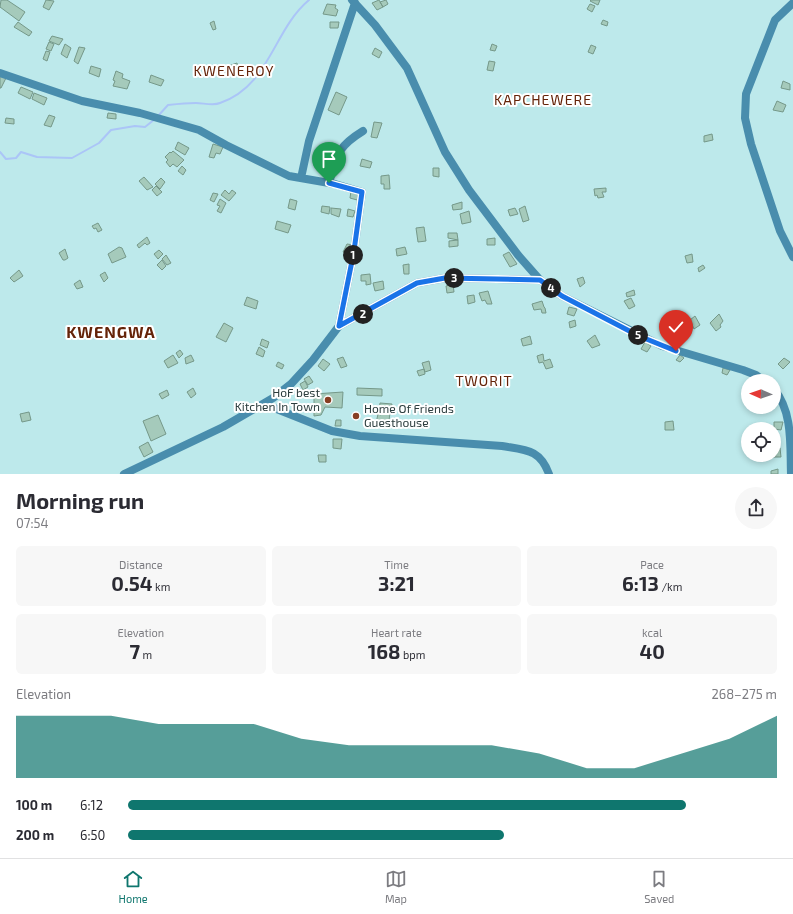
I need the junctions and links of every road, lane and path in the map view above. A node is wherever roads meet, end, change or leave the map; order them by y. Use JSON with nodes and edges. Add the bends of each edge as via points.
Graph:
{"nodes":[{"id":1,"x":353,"y":1,"type":"edge"},
{"id":2,"x":793,"y":3,"type":"edge"},
{"id":3,"x":0,"y":73,"type":"edge"},
{"id":4,"x":364,"y":131,"type":"dead end"},
{"id":5,"x":301,"y":178,"type":"junction"},
{"id":6,"x":329,"y":183,"type":"junction"},
{"id":7,"x":793,"y":257,"type":"edge"},
{"id":8,"x":540,"y":280,"type":"junction"},
{"id":9,"x":339,"y":326,"type":"junction"},
{"id":10,"x":753,"y":374,"type":"edge"},
{"id":11,"x":781,"y":398,"type":"edge"},
{"id":12,"x":264,"y":404,"type":"junction"},
{"id":13,"x":124,"y":474,"type":"edge"},
{"id":14,"x":549,"y":474,"type":"edge"},
{"id":15,"x":791,"y":474,"type":"edge"}],
"edges":[{"from":1,"to":5,"type":"street","via":[[309,140]]},
{"from":1,"to":8,"type":"street","via":[[375,25],[406,68],[445,152],[461,177],[518,255]]},
{"from":2,"to":7,"type":"street","via":[[775,20],[746,94],[744,118],[780,232]]},
{"from":3,"to":5,"type":"street","via":[[82,101],[151,116],[199,130],[289,176]]},
{"from":4,"to":6,"type":"street","via":[[347,141],[338,154]]},
{"from":5,"to":6,"type":"street"},
{"from":6,"to":9,"type":"street","via":[[362,192],[354,251]]},
{"from":8,"to":9,"type":"street","via":[[429,280],[417,283]]},
{"from":8,"to":10,"type":"street","via":[[562,296],[662,346]]},
{"from":9,"to":12,"type":"street","via":[[291,384]]},
{"from":11,"to":15,"type":"street","via":[[788,413]]},
{"from":12,"to":13,"type":"street","via":[[223,428]]},
{"from":12,"to":14,"type":"street","via":[[332,431],[360,436],[526,450],[540,457]]}]}
